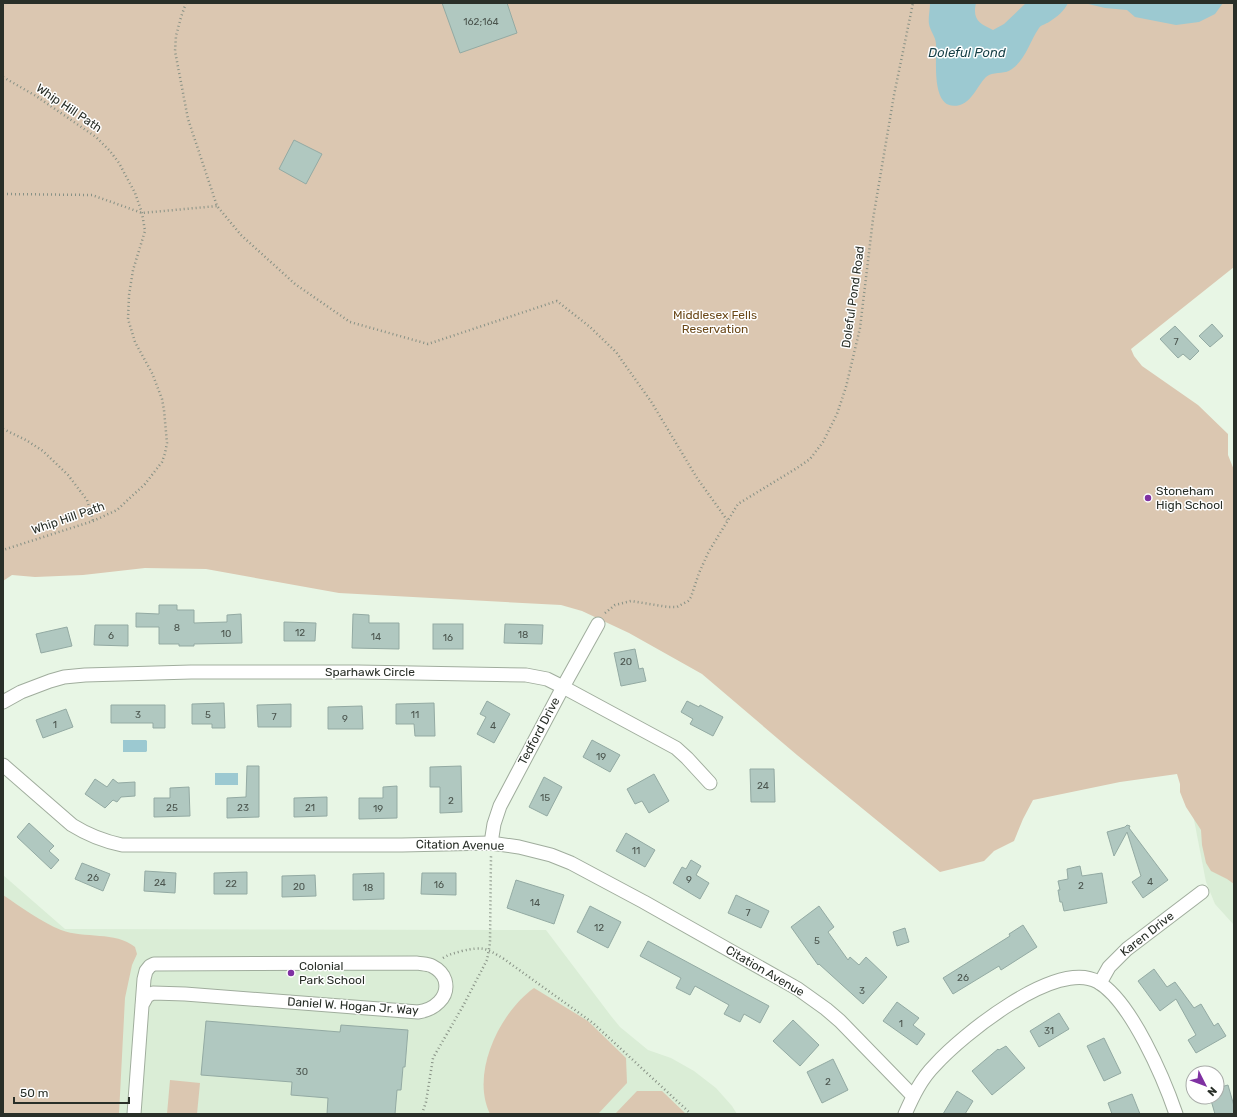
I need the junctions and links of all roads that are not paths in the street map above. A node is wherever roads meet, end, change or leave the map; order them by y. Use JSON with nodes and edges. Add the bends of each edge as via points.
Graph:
{"nodes":[{"id":1,"x":598,"y":624,"type":"road end"},
{"id":2,"x":563,"y":687,"type":"junction"},
{"id":3,"x":3,"y":702,"type":"edge"},
{"id":4,"x":3,"y":766,"type":"edge"},
{"id":5,"x":710,"y":784,"type":"dead end"},
{"id":6,"x":491,"y":843,"type":"junction"},
{"id":7,"x":1202,"y":892,"type":"dead end"},
{"id":8,"x":1100,"y":983,"type":"junction"},
{"id":9,"x":142,"y":1005,"type":"junction"},
{"id":10,"x":913,"y":1096,"type":"junction"},
{"id":11,"x":134,"y":1114,"type":"edge"},
{"id":12,"x":905,"y":1114,"type":"edge"},
{"id":13,"x":1176,"y":1114,"type":"edge"}],
"edges":[{"from":1,"to":2,"type":"street","name":"Tedford Drive"},
{"from":2,"to":3,"type":"street","name":"Sparhawk Circle","via":[[536,676],[497,674],[134,673],[64,677],[35,686]]},
{"from":2,"to":5,"type":"street","name":"Sparhawk Circle","via":[[676,748]]},
{"from":2,"to":6,"type":"street","name":"Tedford Drive","via":[[500,806]]},
{"from":4,"to":6,"type":"street","name":"Citation Avenue","via":[[72,825],[100,840],[122,845]]},
{"from":6,"to":10,"type":"street","name":"Citation Avenue","via":[[535,850],[571,863],[798,989],[840,1021]]},
{"from":7,"to":8,"type":"street","name":"Karen Drive","via":[[1127,949],[1109,967]]},
{"from":8,"to":10,"type":"street","via":[[1085,978],[1058,981],[1040,987],[982,1024],[950,1050],[929,1072]]},
{"from":8,"to":13,"type":"street","via":[[1114,995],[1136,1028],[1158,1070]]},
{"from":9,"to":9,"type":"street","name":"Daniel W. Hogan Jr. Way","via":[[147,996],[153,993],[418,1012],[431,1008],[441,1000],[446,984],[440,971],[432,966],[416,963],[154,964],[146,971]]},
{"from":9,"to":11,"type":"street"},
{"from":10,"to":12,"type":"street"}]}
